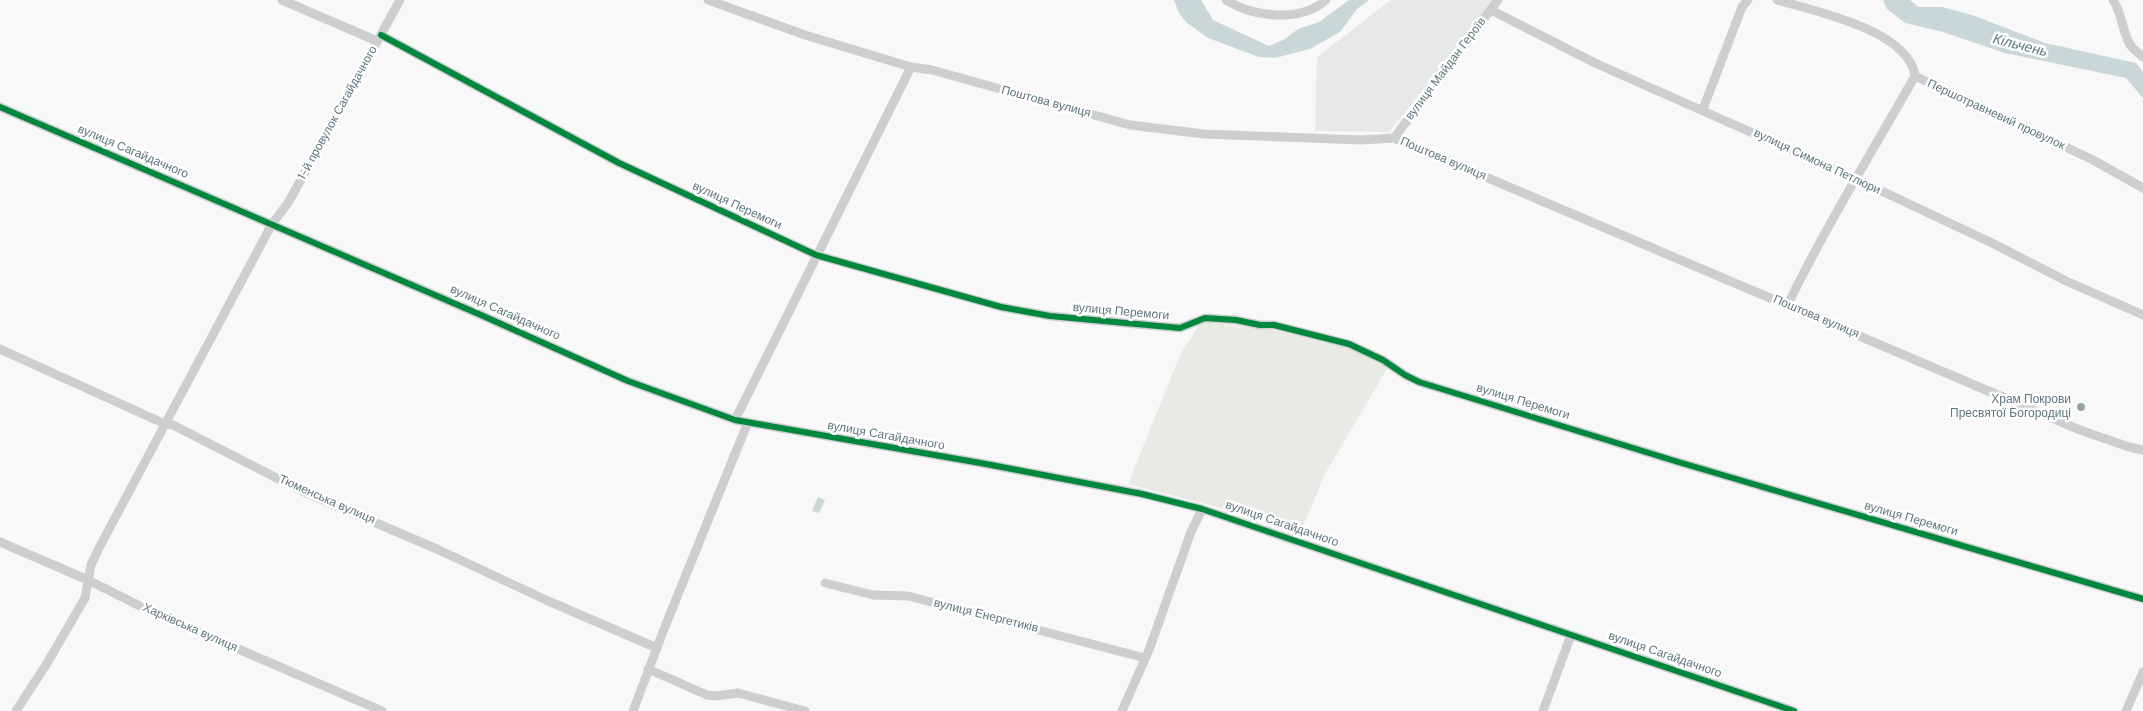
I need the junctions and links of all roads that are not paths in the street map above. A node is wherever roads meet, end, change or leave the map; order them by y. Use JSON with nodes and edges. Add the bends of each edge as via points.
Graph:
{"nodes":[{"id":1,"x":282,"y":0,"type":"edge"},
{"id":2,"x":400,"y":0,"type":"edge"},
{"id":3,"x":708,"y":0,"type":"edge"},
{"id":4,"x":1226,"y":0,"type":"edge"},
{"id":5,"x":1326,"y":0,"type":"edge"},
{"id":6,"x":1498,"y":0,"type":"edge"},
{"id":7,"x":1748,"y":0,"type":"edge"},
{"id":8,"x":1777,"y":0,"type":"edge"},
{"id":9,"x":2113,"y":0,"type":"edge"},
{"id":10,"x":1491,"y":10,"type":"junction"},
{"id":11,"x":379,"y":38,"type":"junction"},
{"id":12,"x":2143,"y":57,"type":"edge"},
{"id":13,"x":911,"y":67,"type":"junction"},
{"id":14,"x":1914,"y":76,"type":"junction"},
{"id":15,"x":0,"y":107,"type":"edge"},
{"id":16,"x":1703,"y":110,"type":"junction"},
{"id":17,"x":1394,"y":138,"type":"junction"},
{"id":18,"x":1854,"y":178,"type":"junction"},
{"id":19,"x":2143,"y":188,"type":"edge"},
{"id":20,"x":272,"y":224,"type":"junction"},
{"id":21,"x":816,"y":256,"type":"junction"},
{"id":22,"x":1788,"y":304,"type":"junction"},
{"id":23,"x":2143,"y":314,"type":"edge"},
{"id":24,"x":0,"y":349,"type":"edge"},
{"id":25,"x":735,"y":420,"type":"junction"},
{"id":26,"x":748,"y":422,"type":"junction"},
{"id":27,"x":164,"y":424,"type":"junction"},
{"id":28,"x":2143,"y":450,"type":"edge"},
{"id":29,"x":1202,"y":509,"type":"junction"},
{"id":30,"x":0,"y":542,"type":"edge"},
{"id":31,"x":88,"y":580,"type":"junction"},
{"id":32,"x":825,"y":583,"type":"dead end"},
{"id":33,"x":2143,"y":599,"type":"edge"},
{"id":34,"x":1571,"y":635,"type":"junction"},
{"id":35,"x":657,"y":648,"type":"junction"},
{"id":36,"x":1145,"y":658,"type":"junction"},
{"id":37,"x":648,"y":669,"type":"junction"},
{"id":38,"x":2143,"y":672,"type":"edge"},
{"id":39,"x":16,"y":711,"type":"edge"},
{"id":40,"x":382,"y":711,"type":"edge"},
{"id":41,"x":633,"y":711,"type":"edge"},
{"id":42,"x":805,"y":711,"type":"edge"},
{"id":43,"x":1122,"y":711,"type":"edge"},
{"id":44,"x":1543,"y":711,"type":"edge"},
{"id":45,"x":1794,"y":711,"type":"edge"},
{"id":46,"x":2126,"y":711,"type":"edge"}],
"edges":[{"from":1,"to":11,"type":"street","name":"вулиця Перемоги"},
{"from":2,"to":11,"type":"street","name":"1-й провулок Сагайдачного"},
{"from":3,"to":13,"type":"street","name":"Поштова вулиця","via":[[805,35]]},
{"from":4,"to":5,"type":"street","via":[[1258,14],[1282,15],[1311,8]]},
{"from":6,"to":10,"type":"street","name":"вулиця Майдан Героїв"},
{"from":7,"to":16,"type":"street","via":[[1742,7]]},
{"from":8,"to":14,"type":"street","name":"Першотравневий провулок","via":[[1871,30],[1906,55],[1914,68]]},
{"from":9,"to":12,"type":"street","via":[[2120,10],[2131,46]]},
{"from":10,"to":16,"type":"street","name":"вулиця Симона Петлюри","via":[[1595,63]]},
{"from":10,"to":17,"type":"street","name":"вулиця Майдан Героїв"},
{"from":11,"to":20,"type":"street","name":"1-й провулок Сагайдачного","via":[[288,203]]},
{"from":11,"to":21,"type":"street","name":"вулиця Перемоги","via":[[619,163]]},
{"from":13,"to":17,"type":"street","name":"Поштова вулиця","via":[[1130,125],[1204,134],[1361,140]]},
{"from":13,"to":21,"type":"street"},
{"from":14,"to":18,"type":"street"},
{"from":14,"to":19,"type":"street","name":"Першотравневий провулок","via":[[2093,160]]},
{"from":15,"to":20,"type":"street","name":"вулиця Сагайдачного"},
{"from":16,"to":18,"type":"street","name":"вулиця Симона Петлюри"},
{"from":17,"to":22,"type":"street","name":"Поштова вулиця"},
{"from":18,"to":22,"type":"street"},
{"from":18,"to":23,"type":"street","name":"вулиця Симона Петлюри","via":[[2066,281]]},
{"from":20,"to":25,"type":"street","name":"вулиця Сагайдачного","via":[[628,381]]},
{"from":20,"to":27,"type":"street","name":"1-й провулок Сагайдачного"},
{"from":21,"to":25,"type":"street"},
{"from":21,"to":33,"type":"street","name":"вулиця Перемоги","via":[[1001,308],[1092,321],[1180,328],[1205,318],[1236,320],[1274,325],[1349,344],[1419,382]]},
{"from":22,"to":28,"type":"street","name":"Поштова вулиця","via":[[2080,430]]},
{"from":24,"to":27,"type":"street","name":"Тюменська вулиця"},
{"from":25,"to":26,"type":"street","name":"вулиця Сагайдачного"},
{"from":26,"to":29,"type":"street","name":"вулиця Сагайдачного","via":[[1122,490]]},
{"from":26,"to":35,"type":"street"},
{"from":27,"to":31,"type":"street","name":"1-й провулок Сагайдачного","via":[[99,548]]},
{"from":27,"to":35,"type":"street","name":"Тюменська вулиця","via":[[173,425],[302,491]]},
{"from":29,"to":34,"type":"street","name":"вулиця Сагайдачного"},
{"from":29,"to":36,"type":"street"},
{"from":30,"to":31,"type":"street","name":"Харківська вулиця"},
{"from":31,"to":39,"type":"street","name":"1-й провулок Сагайдачного","via":[[85,598]]},
{"from":31,"to":40,"type":"street","name":"Харківська вулиця","via":[[150,611]]},
{"from":32,"to":36,"type":"street","name":"вулиця Енергетиків","via":[[873,595],[908,596]]},
{"from":34,"to":44,"type":"street"},
{"from":34,"to":45,"type":"street","name":"вулиця Сагайдачного"},
{"from":35,"to":37,"type":"street"},
{"from":36,"to":43,"type":"street"},
{"from":37,"to":41,"type":"street"},
{"from":37,"to":42,"type":"street","via":[[707,695],[738,693]]},
{"from":38,"to":46,"type":"street"}]}
